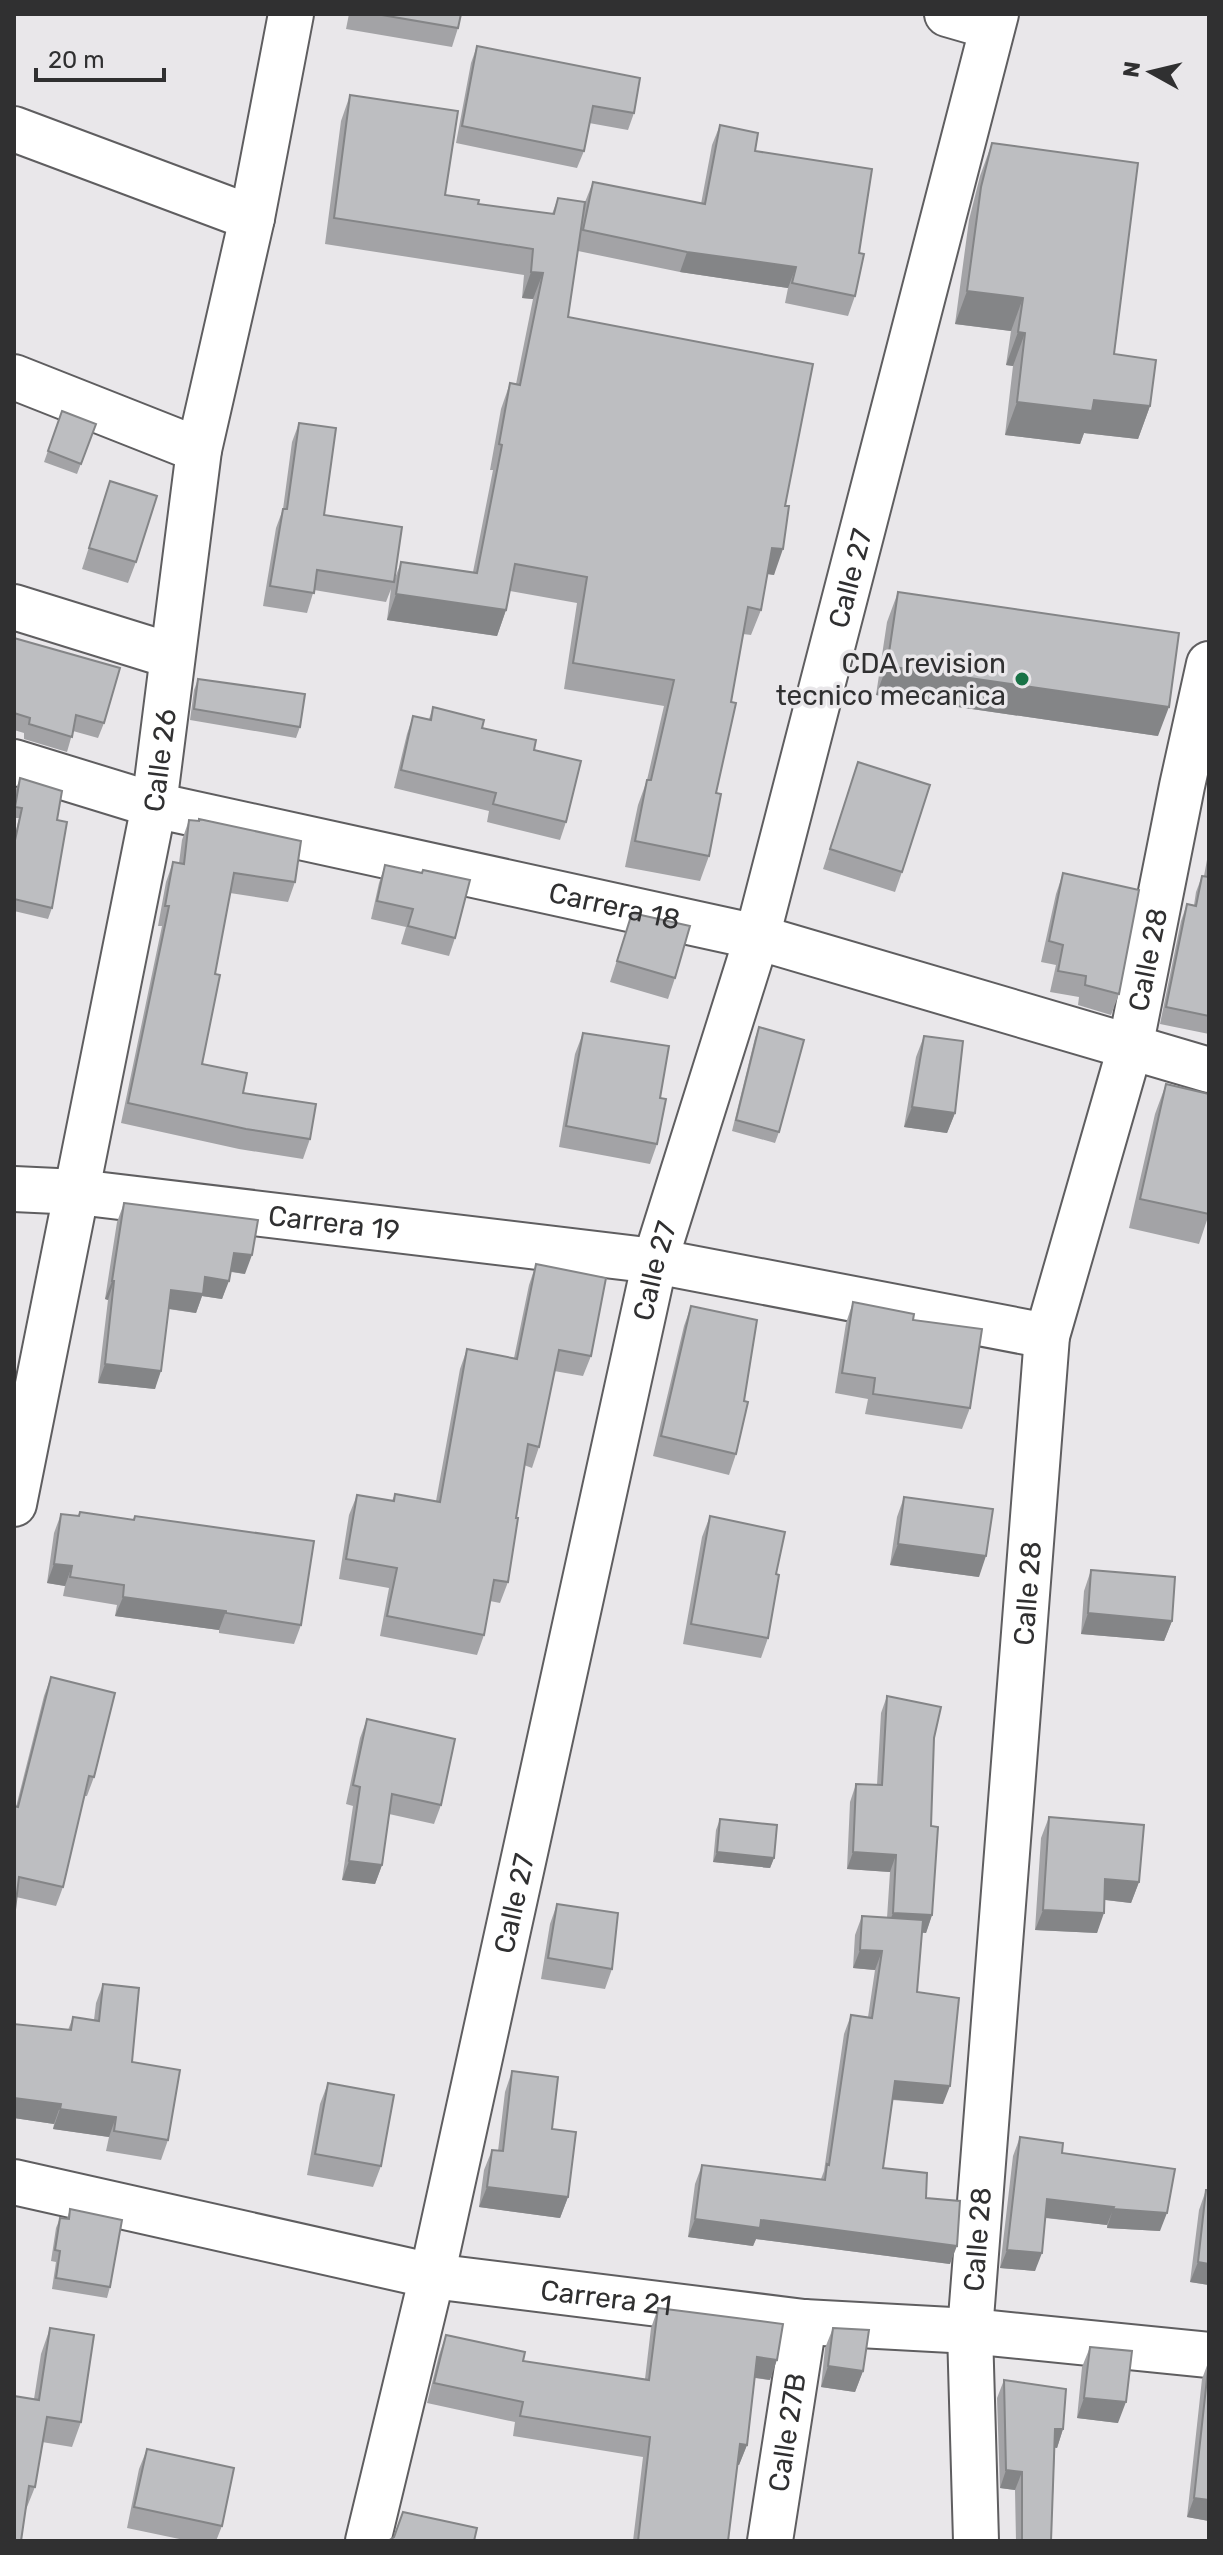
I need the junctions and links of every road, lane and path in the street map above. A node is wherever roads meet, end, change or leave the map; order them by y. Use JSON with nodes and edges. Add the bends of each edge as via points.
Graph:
{"nodes":[{"id":1,"x":291,"y":14,"type":"edge"},
{"id":2,"x":947,"y":14,"type":"edge"},
{"id":3,"x":994,"y":20,"type":"edge"},
{"id":4,"x":14,"y":129,"type":"edge"},
{"id":5,"x":252,"y":218,"type":"junction"},
{"id":6,"x":14,"y":377,"type":"edge"},
{"id":7,"x":199,"y":450,"type":"junction"},
{"id":8,"x":14,"y":607,"type":"edge"},
{"id":9,"x":172,"y":656,"type":"junction"},
{"id":10,"x":1209,"y":664,"type":"edge"},
{"id":11,"x":14,"y":762,"type":"edge"},
{"id":12,"x":154,"y":805,"type":"junction"},
{"id":13,"x":757,"y":937,"type":"junction"},
{"id":14,"x":1130,"y":1048,"type":"junction"},
{"id":15,"x":1209,"y":1070,"type":"edge"},
{"id":16,"x":14,"y":1189,"type":"edge"},
{"id":17,"x":78,"y":1192,"type":"junction"},
{"id":18,"x":655,"y":1261,"type":"junction"},
{"id":19,"x":1047,"y":1336,"type":"junction"},
{"id":20,"x":14,"y":1504,"type":"edge"},
{"id":21,"x":14,"y":2182,"type":"edge"},
{"id":22,"x":432,"y":2276,"type":"junction"},
{"id":23,"x":804,"y":2322,"type":"junction"},
{"id":24,"x":970,"y":2331,"type":"junction"},
{"id":25,"x":1209,"y":2355,"type":"edge"},
{"id":26,"x":368,"y":2541,"type":"edge"},
{"id":27,"x":770,"y":2541,"type":"edge"},
{"id":28,"x":976,"y":2541,"type":"edge"}],
"edges":[{"from":1,"to":5,"type":"street","name":"Calle 26"},
{"from":2,"to":3,"type":"street"},
{"from":3,"to":13,"type":"street","name":"Calle 27"},
{"from":4,"to":5,"type":"street"},
{"from":5,"to":7,"type":"street","name":"Calle 26"},
{"from":6,"to":7,"type":"street"},
{"from":7,"to":9,"type":"street","name":"Calle 26"},
{"from":8,"to":9,"type":"street"},
{"from":9,"to":12,"type":"street","name":"Calle 26"},
{"from":10,"to":14,"type":"street","name":"Calle 28"},
{"from":11,"to":12,"type":"street","name":"Carrera 18"},
{"from":12,"to":13,"type":"street","name":"Carrera 18"},
{"from":12,"to":17,"type":"street","name":"Calle 26"},
{"from":13,"to":14,"type":"street","name":"Carrera 18"},
{"from":13,"to":18,"type":"street","name":"Calle 27"},
{"from":14,"to":15,"type":"street","name":"Carrera 18"},
{"from":14,"to":19,"type":"street","name":"Calle 28"},
{"from":16,"to":17,"type":"street","name":"Carrera 19"},
{"from":17,"to":18,"type":"street","name":"Carrera 19"},
{"from":17,"to":20,"type":"street","name":"Calle 26"},
{"from":18,"to":19,"type":"street","name":"Carrera 19"},
{"from":18,"to":22,"type":"street","name":"Calle 27"},
{"from":19,"to":24,"type":"street","name":"Calle 28"},
{"from":21,"to":22,"type":"street","name":"Carrera 21"},
{"from":22,"to":23,"type":"street","name":"Carrera 21"},
{"from":22,"to":26,"type":"street","name":"Calle 27"},
{"from":23,"to":24,"type":"street","name":"Carrera 21"},
{"from":23,"to":27,"type":"street","name":"Calle 27B"},
{"from":24,"to":25,"type":"street","name":"Carrera 21"},
{"from":24,"to":28,"type":"street","name":"Calle 28"}]}
